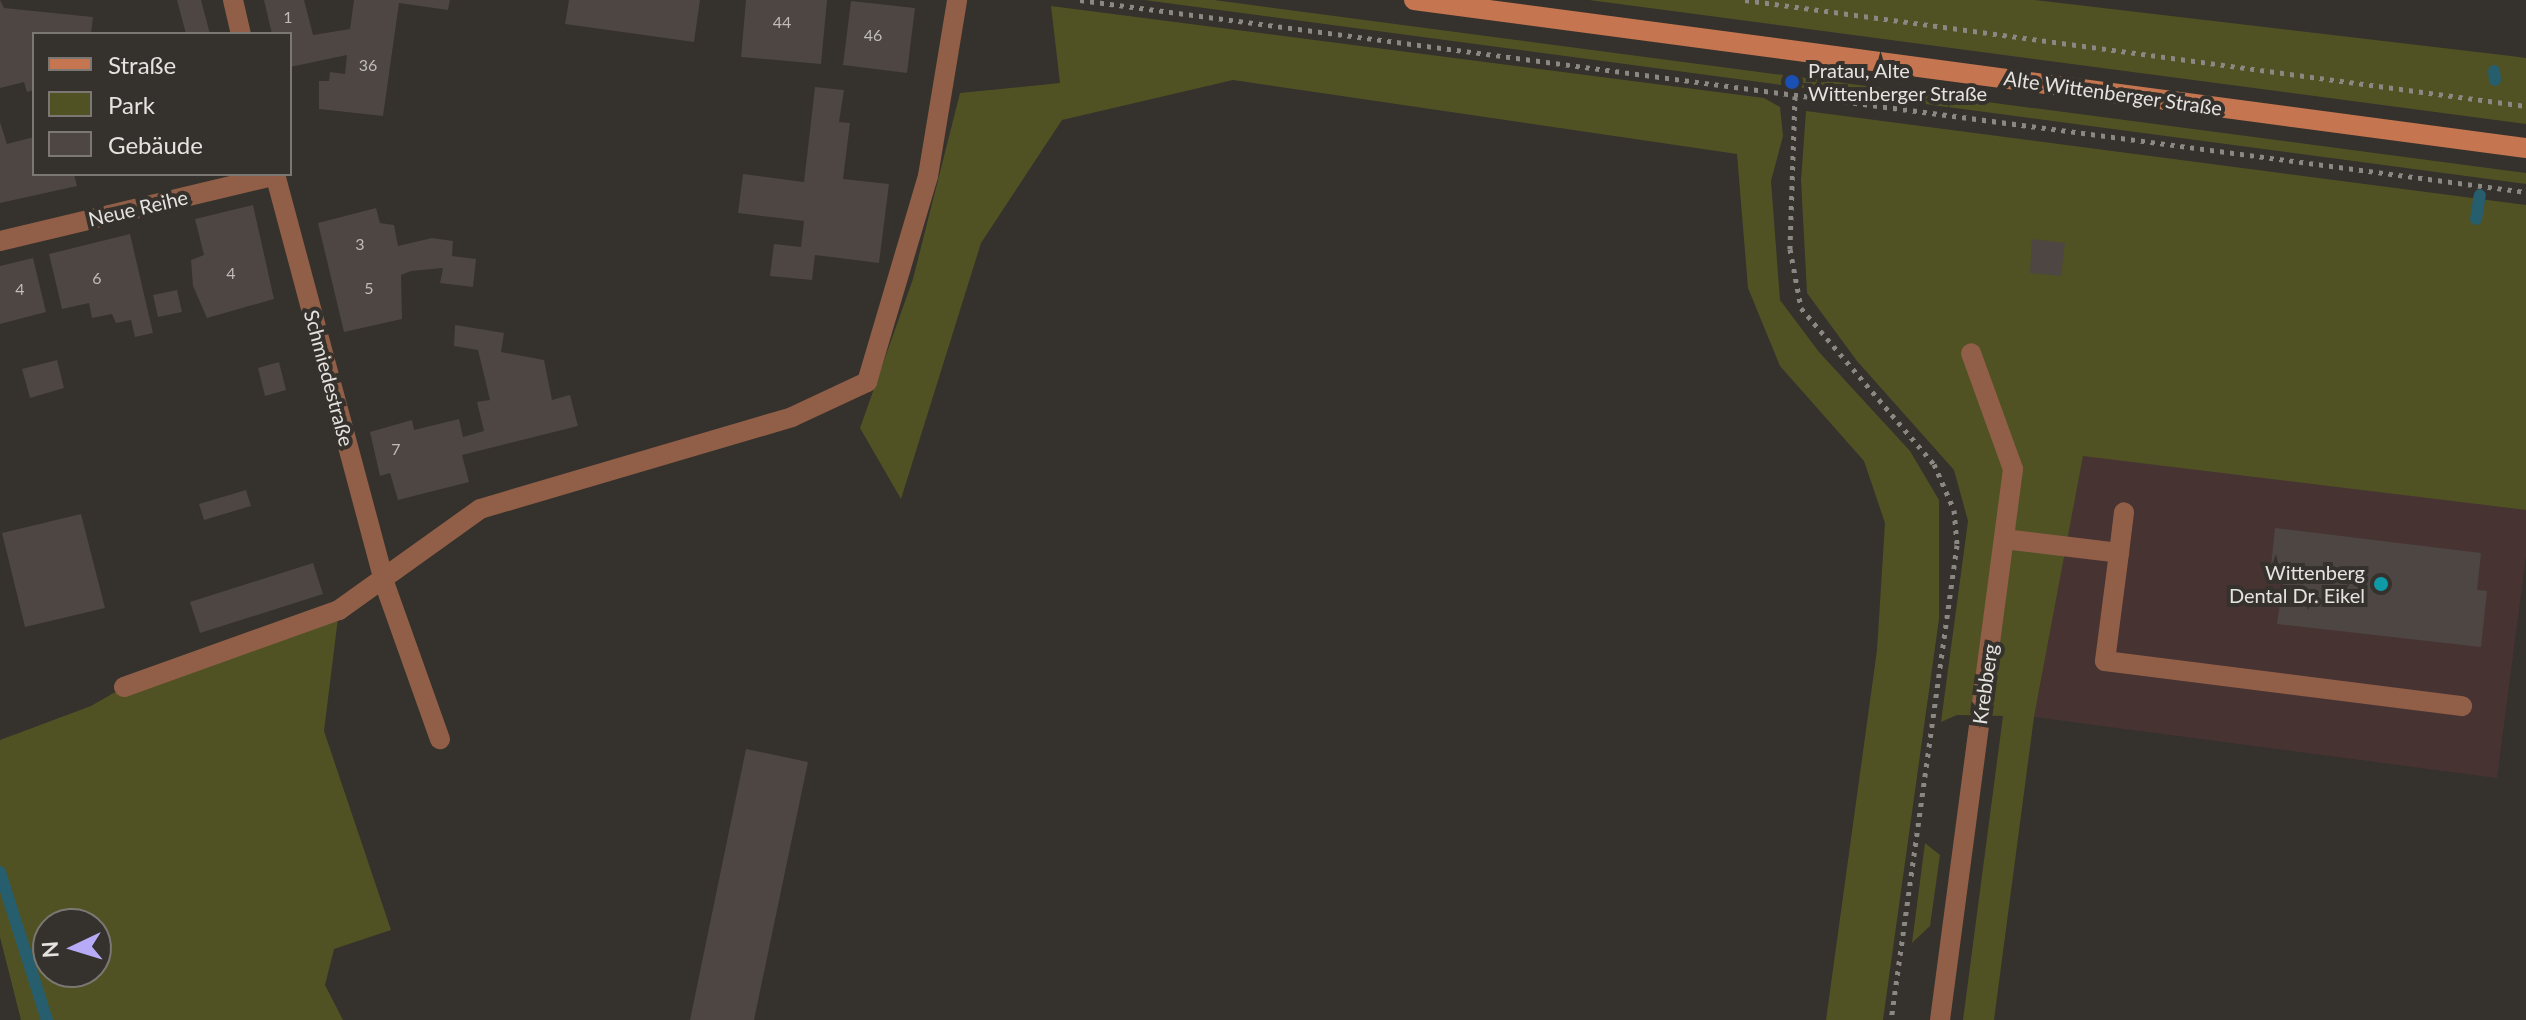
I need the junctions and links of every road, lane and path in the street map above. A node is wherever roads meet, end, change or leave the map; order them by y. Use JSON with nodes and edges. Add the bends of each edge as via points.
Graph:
{"nodes":[{"id":1,"x":233,"y":0,"type":"edge"},
{"id":2,"x":957,"y":0,"type":"edge"},
{"id":3,"x":1080,"y":0,"type":"edge"},
{"id":4,"x":1414,"y":0,"type":"edge"},
{"id":5,"x":1745,"y":0,"type":"edge"},
{"id":6,"x":241,"y":32,"type":"edge"},
{"id":7,"x":1795,"y":96,"type":"junction"},
{"id":8,"x":2526,"y":106,"type":"edge"},
{"id":9,"x":2526,"y":148,"type":"edge"},
{"id":10,"x":271,"y":176,"type":"edge"},
{"id":11,"x":275,"y":176,"type":"edge"},
{"id":12,"x":2526,"y":192,"type":"edge"},
{"id":13,"x":0,"y":241,"type":"edge"},
{"id":14,"x":1971,"y":353,"type":"dead end"},
{"id":15,"x":2124,"y":512,"type":"dead end"},
{"id":16,"x":2004,"y":539,"type":"junction"},
{"id":17,"x":2119,"y":553,"type":"junction"},
{"id":18,"x":384,"y":582,"type":"junction"},
{"id":19,"x":124,"y":687,"type":"dead end"},
{"id":20,"x":2462,"y":706,"type":"dead end"},
{"id":21,"x":440,"y":739,"type":"dead end"},
{"id":22,"x":1891,"y":1020,"type":"edge"},
{"id":23,"x":1940,"y":1020,"type":"edge"}],
"edges":[{"from":1,"to":6,"type":"street"},
{"from":2,"to":18,"type":"street","via":[[928,176],[867,382],[792,417],[480,509]]},
{"from":3,"to":7,"type":"path"},
{"from":4,"to":9,"type":"street","name":"Alte Wittenberger Straße"},
{"from":5,"to":8,"type":"path"},
{"from":7,"to":12,"type":"path"},
{"from":7,"to":22,"type":"path","via":[[1790,249],[1801,308],[1934,464],[1954,510],[1957,545]]},
{"from":10,"to":13,"type":"street","name":"Neue Reihe"},
{"from":11,"to":18,"type":"street","name":"Schmiedestraße"},
{"from":14,"to":16,"type":"street","name":"Krebberg","via":[[2013,469]]},
{"from":15,"to":17,"type":"street"},
{"from":16,"to":17,"type":"street"},
{"from":16,"to":23,"type":"street","name":"Krebberg"},
{"from":17,"to":20,"type":"street","via":[[2105,661]]},
{"from":18,"to":19,"type":"street","via":[[339,610]]},
{"from":18,"to":21,"type":"street","name":"Schmiedestraße"}]}
